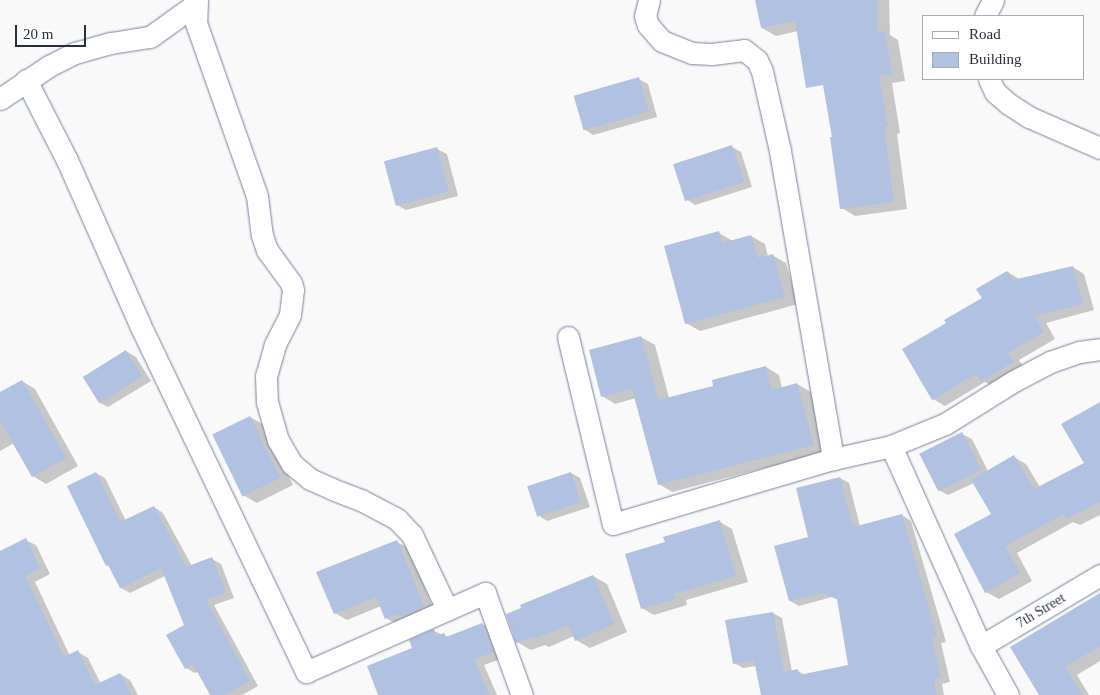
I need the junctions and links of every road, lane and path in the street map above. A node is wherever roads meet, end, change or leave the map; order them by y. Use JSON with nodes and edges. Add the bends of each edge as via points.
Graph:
{"nodes":[{"id":1,"x":649,"y":0,"type":"edge"},
{"id":2,"x":993,"y":0,"type":"edge"},
{"id":3,"x":196,"y":2,"type":"edge"},
{"id":4,"x":986,"y":15,"type":"edge"},
{"id":5,"x":26,"y":80,"type":"junction"},
{"id":6,"x":989,"y":80,"type":"edge"},
{"id":7,"x":0,"y":99,"type":"edge"},
{"id":8,"x":1100,"y":148,"type":"edge"},
{"id":9,"x":568,"y":337,"type":"dead end"},
{"id":10,"x":1100,"y":349,"type":"edge"},
{"id":11,"x":891,"y":446,"type":"junction"},
{"id":12,"x":833,"y":459,"type":"junction"},
{"id":13,"x":1100,"y":575,"type":"edge"},
{"id":14,"x":447,"y":609,"type":"junction"},
{"id":15,"x":981,"y":646,"type":"junction"},
{"id":16,"x":522,"y":695,"type":"edge"},
{"id":17,"x":1008,"y":695,"type":"edge"}],
"edges":[{"from":1,"to":12,"type":"street","via":[[645,16],[648,25],[662,41],[692,53],[744,50],[757,60],[762,71],[780,151]]},
{"from":2,"to":4,"type":"street"},
{"from":3,"to":5,"type":"street","via":[[150,37],[75,53]]},
{"from":3,"to":14,"type":"street","via":[[196,23],[256,196],[267,250],[293,290],[290,315],[275,345],[266,376],[267,402],[278,440],[292,464],[310,479],[397,519],[412,535]]},
{"from":5,"to":7,"type":"street"},
{"from":5,"to":14,"type":"street","via":[[67,160],[140,325],[306,672]]},
{"from":6,"to":8,"type":"street","via":[[995,92],[1030,117]]},
{"from":9,"to":12,"type":"street","via":[[613,524]]},
{"from":10,"to":11,"type":"street","via":[[1050,362],[945,424]]},
{"from":11,"to":12,"type":"street"},
{"from":11,"to":15,"type":"street"},
{"from":13,"to":15,"type":"street","name":"7th Street"},
{"from":14,"to":16,"type":"street","via":[[485,593]]},
{"from":15,"to":17,"type":"street"}]}
